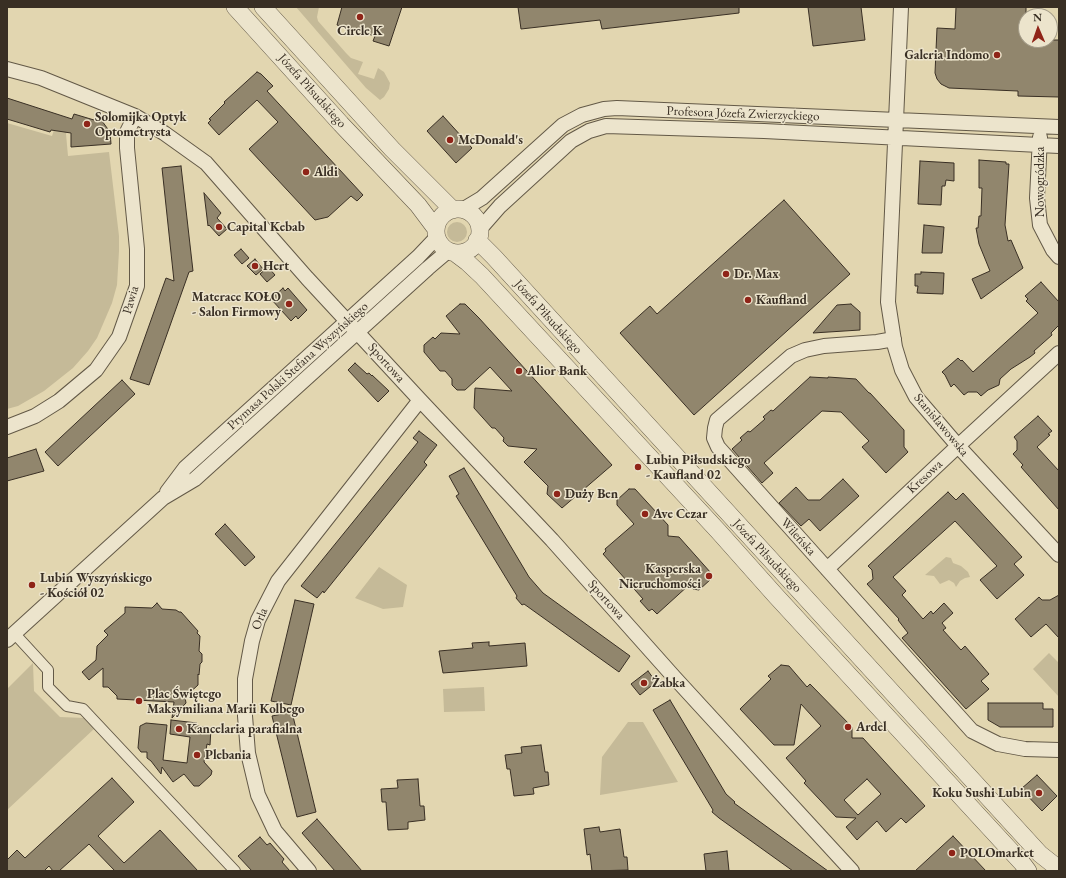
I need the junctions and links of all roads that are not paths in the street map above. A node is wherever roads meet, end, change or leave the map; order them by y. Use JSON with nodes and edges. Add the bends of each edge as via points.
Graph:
{"nodes":[{"id":1,"x":235,"y":7,"type":"edge"},
{"id":2,"x":263,"y":7,"type":"edge"},
{"id":3,"x":901,"y":7,"type":"edge"},
{"id":4,"x":273,"y":14,"type":"edge"},
{"id":5,"x":7,"y":69,"type":"edge"},
{"id":6,"x":135,"y":116,"type":"junction"},
{"id":7,"x":897,"y":120,"type":"junction"},
{"id":8,"x":1040,"y":126,"type":"junction"},
{"id":9,"x":1059,"y":128,"type":"edge"},
{"id":10,"x":896,"y":138,"type":"junction"},
{"id":11,"x":1040,"y":146,"type":"junction"},
{"id":12,"x":1059,"y":146,"type":"edge"},
{"id":13,"x":458,"y":210,"type":"junction"},
{"id":14,"x":436,"y":233,"type":"junction"},
{"id":15,"x":478,"y":235,"type":"junction"},
{"id":16,"x":451,"y":252,"type":"junction"},
{"id":17,"x":1059,"y":257,"type":"edge"},
{"id":18,"x":348,"y":321,"type":"junction"},
{"id":19,"x":358,"y":332,"type":"junction"},
{"id":20,"x":894,"y":339,"type":"junction"},
{"id":21,"x":1059,"y":353,"type":"edge"},
{"id":22,"x":420,"y":400,"type":"junction"},
{"id":23,"x":7,"y":427,"type":"edge"},
{"id":24,"x":958,"y":446,"type":"junction"},
{"id":25,"x":163,"y":498,"type":"junction"},
{"id":26,"x":1059,"y":555,"type":"edge"},
{"id":27,"x":827,"y":569,"type":"junction"},
{"id":28,"x":11,"y":637,"type":"edge"},
{"id":29,"x":1059,"y":750,"type":"edge"},
{"id":30,"x":1059,"y":869,"type":"edge"},
{"id":31,"x":235,"y":871,"type":"edge"},
{"id":32,"x":308,"y":871,"type":"edge"},
{"id":33,"x":852,"y":871,"type":"edge"},
{"id":34,"x":1028,"y":871,"type":"edge"}],
"edges":[{"from":1,"to":14,"type":"street","name":"Józefa Piłsudskiego","via":[[418,206]]},
{"from":2,"to":4,"type":"street","name":"Józefa Piłsudskiego"},
{"from":3,"to":7,"type":"street","name":"Stanisławowska"},
{"from":4,"to":13,"type":"street","name":"Józefa Piłsudskiego","via":[[392,149]]},
{"from":5,"to":6,"type":"street","via":[[41,78]]},
{"from":6,"to":18,"type":"street","via":[[164,133],[206,164]]},
{"from":6,"to":23,"type":"street","name":"Pawia","via":[[127,132],[127,148],[137,248],[137,286],[119,337],[96,370],[59,401],[35,416]]},
{"from":7,"to":8,"type":"street","name":"Profesora Józefa Zwierzyckiego"},
{"from":7,"to":10,"type":"street","name":"Stanisławowska"},
{"from":7,"to":13,"type":"street","name":"Profesora Józefa Zwierzyckiego","via":[[604,109],[582,115],[563,126],[482,198]]},
{"from":8,"to":9,"type":"street","name":"Profesora Józefa Zwierzyckiego"},
{"from":8,"to":11,"type":"street","name":"Nowogródzka"},
{"from":10,"to":11,"type":"street","name":"Profesora Józefa Zwierzyckiego"},
{"from":10,"to":15,"type":"street","name":"Profesora Józefa Zwierzyckiego","via":[[618,126],[598,128],[571,141],[500,206]]},
{"from":10,"to":20,"type":"street","name":"Stanisławowska","via":[[888,302]]},
{"from":11,"to":12,"type":"street","name":"Profesora Józefa Zwierzyckiego"},
{"from":11,"to":17,"type":"street","name":"Nowogródzka","via":[[1040,225]]},
{"from":13,"to":14,"type":"street","via":[[447,212],[441,217]]},
{"from":13,"to":15,"type":"street","via":[[468,212],[476,220]]},
{"from":14,"to":16,"type":"street","via":[[443,248]]},
{"from":14,"to":18,"type":"street","name":"Prymasa Polski Stefana Wyszyńskiego","via":[[418,257]]},
{"from":15,"to":16,"type":"street","via":[[474,246],[468,250]]},
{"from":15,"to":30,"type":"street","name":"Józefa Piłsudskiego","via":[[494,257],[1040,854]]},
{"from":16,"to":19,"type":"street","name":"Prymasa Polski Stefana Wyszyńskiego"},
{"from":16,"to":34,"type":"street","name":"Józefa Piłsudskiego","via":[[478,272],[493,288]]},
{"from":18,"to":19,"type":"street"},
{"from":18,"to":25,"type":"street","name":"Prymasa Polski Stefana Wyszyńskiego","via":[[185,468]]},
{"from":19,"to":22,"type":"street","name":"Sportowa"},
{"from":19,"to":25,"type":"street","name":"Prymasa Polski Stefana Wyszyńskiego","via":[[195,479]]},
{"from":20,"to":24,"type":"street","name":"Stanisławowska","via":[[902,370],[916,397]]},
{"from":20,"to":27,"type":"street","name":"Wileńska","via":[[824,346],[791,356],[717,420],[714,438],[718,447]]},
{"from":21,"to":24,"type":"street","name":"Kresowa"},
{"from":22,"to":32,"type":"street","name":"Orla","via":[[278,581],[258,620],[252,641],[245,679],[245,716],[248,752],[258,795],[275,831]]},
{"from":22,"to":33,"type":"street","name":"Sportowa","via":[[552,540]]},
{"from":24,"to":26,"type":"street","name":"Stanisławowska"},
{"from":24,"to":27,"type":"street","name":"Kresowa"},
{"from":25,"to":28,"type":"street","name":"Prymasa Polski Stefana Wyszyńskiego"},
{"from":27,"to":29,"type":"street","name":"Wileńska","via":[[972,731],[998,744],[1025,749]]},
{"from":28,"to":31,"type":"street","via":[[48,670],[48,687],[67,706],[82,709]]}]}
